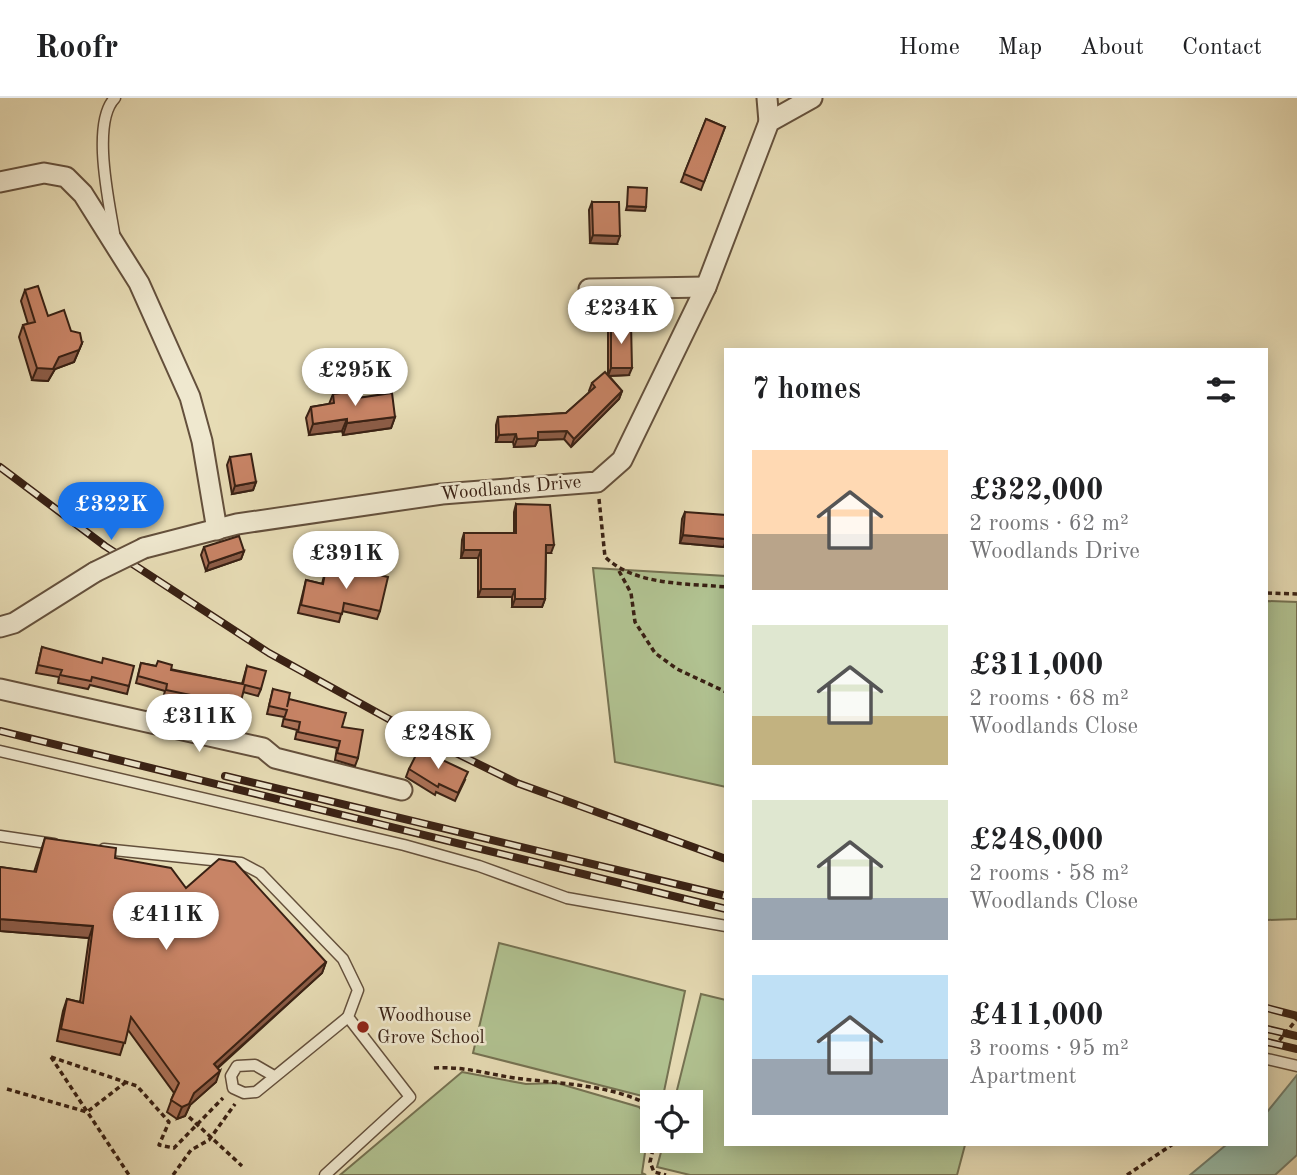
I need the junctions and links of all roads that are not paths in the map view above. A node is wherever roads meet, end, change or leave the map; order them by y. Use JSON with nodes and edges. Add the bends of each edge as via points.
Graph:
{"nodes":[{"id":1,"x":115,"y":98,"type":"edge"},
{"id":2,"x":767,"y":98,"type":"edge"},
{"id":3,"x":812,"y":98,"type":"edge"},
{"id":4,"x":769,"y":122,"type":"junction"},
{"id":5,"x":0,"y":182,"type":"edge"},
{"id":6,"x":116,"y":247,"type":"junction"},
{"id":7,"x":706,"y":287,"type":"junction"},
{"id":8,"x":589,"y":289,"type":"dead end"},
{"id":9,"x":217,"y":530,"type":"junction"},
{"id":10,"x":0,"y":627,"type":"edge"},
{"id":11,"x":0,"y":689,"type":"edge"},
{"id":12,"x":0,"y":751,"type":"edge"},
{"id":13,"x":402,"y":790,"type":"dead end"},
{"id":14,"x":0,"y":836,"type":"edge"},
{"id":15,"x":66,"y":845,"type":"edge"},
{"id":16,"x":93,"y":848,"type":"edge"},
{"id":17,"x":724,"y":926,"type":"edge"},
{"id":18,"x":348,"y":1017,"type":"junction"},
{"id":19,"x":1268,"y":1058,"type":"edge"},
{"id":20,"x":1297,"y":1066,"type":"edge"},
{"id":21,"x":274,"y":1076,"type":"junction"},
{"id":22,"x":325,"y":1175,"type":"edge"}],
"edges":[{"from":1,"to":6,"type":"lane","via":[[106,116],[103,155]]},
{"from":2,"to":4,"type":"street"},
{"from":3,"to":4,"type":"street"},
{"from":4,"to":7,"type":"street","name":"Woodlands Drive"},
{"from":5,"to":6,"type":"street","via":[[44,173],[66,177],[83,194]]},
{"from":6,"to":9,"type":"street","via":[[139,284],[190,397]]},
{"from":7,"to":8,"type":"street"},
{"from":7,"to":9,"type":"street","name":"Woodlands Drive","via":[[622,460],[597,482],[442,494]]},
{"from":9,"to":10,"type":"street","name":"Woodlands Drive","bridge":true,"via":[[144,548]]},
{"from":11,"to":13,"type":"street","via":[[263,748],[275,758]]},
{"from":12,"to":17,"type":"lane","via":[[404,845],[567,898]]},
{"from":14,"to":15,"type":"lane"},
{"from":16,"to":18,"type":"lane","via":[[241,863],[260,873],[343,959],[358,990]]},
{"from":18,"to":21,"type":"lane"},
{"from":18,"to":22,"type":"lane","via":[[410,1097]]},
{"from":19,"to":20,"type":"lane"},
{"from":21,"to":21,"type":"lane","via":[[256,1092],[244,1093],[233,1088],[231,1076],[237,1066],[255,1065]]}]}
